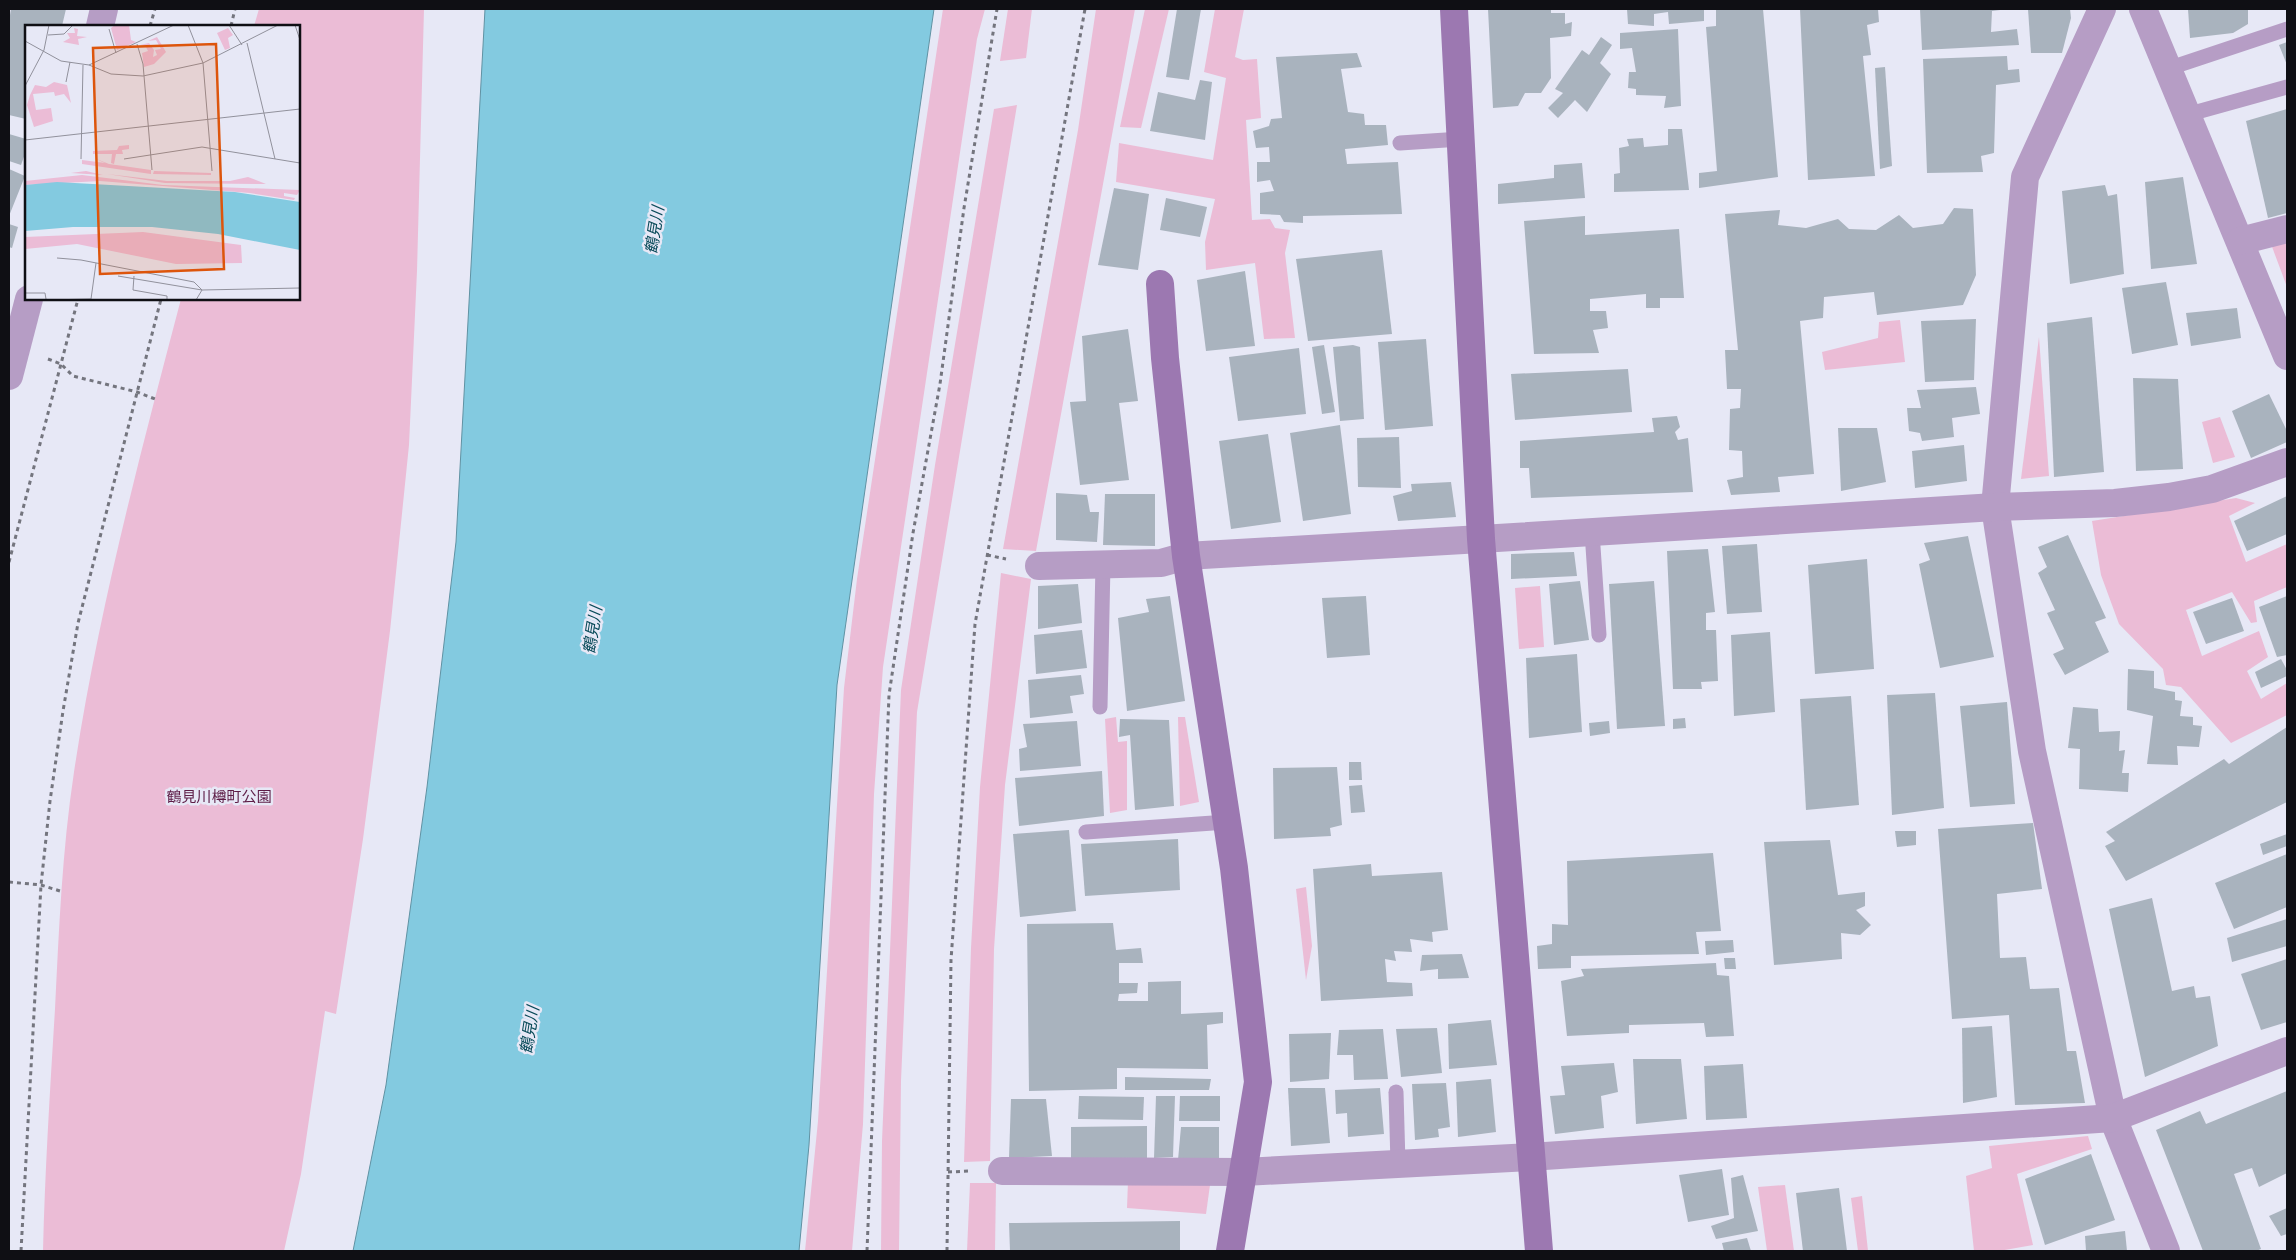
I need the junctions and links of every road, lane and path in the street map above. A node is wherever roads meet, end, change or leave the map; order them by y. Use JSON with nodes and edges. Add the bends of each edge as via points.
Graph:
{"nodes":[{"id":1,"x":104,"y":9,"type":"edge"},
{"id":2,"x":155,"y":9,"type":"edge"},
{"id":3,"x":235,"y":9,"type":"edge"},
{"id":4,"x":997,"y":9,"type":"edge"},
{"id":5,"x":1085,"y":9,"type":"edge"},
{"id":6,"x":1454,"y":9,"type":"edge"},
{"id":7,"x":2102,"y":9,"type":"edge"},
{"id":8,"x":2143,"y":9,"type":"edge"},
{"id":9,"x":100,"y":25,"type":"edge"},
{"id":10,"x":150,"y":25,"type":"edge"},
{"id":11,"x":231,"y":25,"type":"edge"},
{"id":12,"x":2287,"y":29,"type":"edge"},
{"id":13,"x":2167,"y":69,"type":"junction"},
{"id":14,"x":2287,"y":87,"type":"edge"},
{"id":15,"x":2186,"y":115,"type":"junction"},
{"id":16,"x":1461,"y":139,"type":"junction"},
{"id":17,"x":1400,"y":143,"type":"dead end"},
{"id":18,"x":2287,"y":229,"type":"edge"},
{"id":19,"x":2240,"y":241,"type":"junction"},
{"id":20,"x":1160,"y":284,"type":"dead end"},
{"id":21,"x":29,"y":300,"type":"edge"},
{"id":22,"x":78,"y":300,"type":"edge"},
{"id":23,"x":161,"y":300,"type":"edge"},
{"id":24,"x":2287,"y":356,"type":"edge"},
{"id":25,"x":48,"y":359,"type":"dead end"},
{"id":26,"x":11,"y":360,"type":"edge"},
{"id":27,"x":61,"y":364,"type":"junction"},
{"id":28,"x":137,"y":392,"type":"junction"},
{"id":29,"x":155,"y":399,"type":"dead end"},
{"id":30,"x":2287,"y":462,"type":"edge"},
{"id":31,"x":1995,"y":506,"type":"junction"},
{"id":32,"x":1592,"y":532,"type":"junction"},
{"id":33,"x":1481,"y":539,"type":"junction"},
{"id":34,"x":1186,"y":556,"type":"junction"},
{"id":35,"x":9,"y":562,"type":"edge"},
{"id":36,"x":1103,"y":564,"type":"junction"},
{"id":37,"x":1039,"y":566,"type":"dead end"},
{"id":38,"x":1599,"y":636,"type":"dead end"},
{"id":39,"x":1100,"y":707,"type":"dead end"},
{"id":40,"x":1227,"y":822,"type":"junction"},
{"id":41,"x":1086,"y":832,"type":"dead end"},
{"id":42,"x":9,"y":882,"type":"edge"},
{"id":43,"x":41,"y":885,"type":"junction"},
{"id":44,"x":60,"y":891,"type":"dead end"},
{"id":45,"x":2287,"y":1051,"type":"edge"},
{"id":46,"x":1396,"y":1092,"type":"dead end"},
{"id":47,"x":2113,"y":1118,"type":"junction"},
{"id":48,"x":1530,"y":1157,"type":"junction"},
{"id":49,"x":1398,"y":1164,"type":"junction"},
{"id":50,"x":1002,"y":1171,"type":"dead end"},
{"id":51,"x":1244,"y":1172,"type":"junction"},
{"id":52,"x":21,"y":1251,"type":"edge"},
{"id":53,"x":867,"y":1251,"type":"edge"},
{"id":54,"x":947,"y":1251,"type":"edge"},
{"id":55,"x":1230,"y":1251,"type":"edge"},
{"id":56,"x":1539,"y":1251,"type":"edge"},
{"id":57,"x":2166,"y":1251,"type":"edge"}],
"edges":[{"from":1,"to":9,"type":"street"},
{"from":2,"to":10,"type":"path"},
{"from":3,"to":11,"type":"path"},
{"from":4,"to":53,"type":"path","via":[[889,695]]},
{"from":5,"to":54,"type":"path","via":[[975,624],[951,960]]},
{"from":6,"to":16,"type":"street"},
{"from":7,"to":31,"type":"street","via":[[2025,177]]},
{"from":8,"to":13,"type":"street"},
{"from":12,"to":13,"type":"lane"},
{"from":13,"to":15,"type":"street"},
{"from":14,"to":15,"type":"lane"},
{"from":15,"to":19,"type":"street"},
{"from":16,"to":17,"type":"lane"},
{"from":16,"to":33,"type":"street"},
{"from":18,"to":19,"type":"street"},
{"from":19,"to":24,"type":"street"},
{"from":20,"to":34,"type":"street"},
{"from":21,"to":26,"type":"street"},
{"from":22,"to":27,"type":"path"},
{"from":23,"to":28,"type":"path"},
{"from":25,"to":27,"type":"path"},
{"from":27,"to":28,"type":"path","via":[[72,376]]},
{"from":27,"to":35,"type":"path"},
{"from":28,"to":29,"type":"path"},
{"from":28,"to":43,"type":"path","via":[[78,623],[51,792]]},
{"from":30,"to":31,"type":"street","via":[[2212,489],[2168,497],[2115,503]]},
{"from":31,"to":32,"type":"street"},
{"from":31,"to":47,"type":"street","via":[[2032,751]]},
{"from":32,"to":33,"type":"street"},
{"from":32,"to":38,"type":"lane"},
{"from":33,"to":34,"type":"street"},
{"from":33,"to":48,"type":"street"},
{"from":34,"to":36,"type":"street","via":[[1161,563]]},
{"from":34,"to":40,"type":"street"},
{"from":36,"to":37,"type":"street"},
{"from":36,"to":39,"type":"lane"},
{"from":40,"to":41,"type":"lane"},
{"from":40,"to":51,"type":"street","via":[[1258,1082]]},
{"from":42,"to":43,"type":"path"},
{"from":43,"to":44,"type":"path"},
{"from":43,"to":52,"type":"path"},
{"from":45,"to":47,"type":"street"},
{"from":46,"to":49,"type":"lane"},
{"from":47,"to":48,"type":"street"},
{"from":47,"to":57,"type":"street"},
{"from":48,"to":49,"type":"street"},
{"from":48,"to":56,"type":"street"},
{"from":49,"to":51,"type":"street"},
{"from":50,"to":51,"type":"street"},
{"from":51,"to":55,"type":"street"}]}
